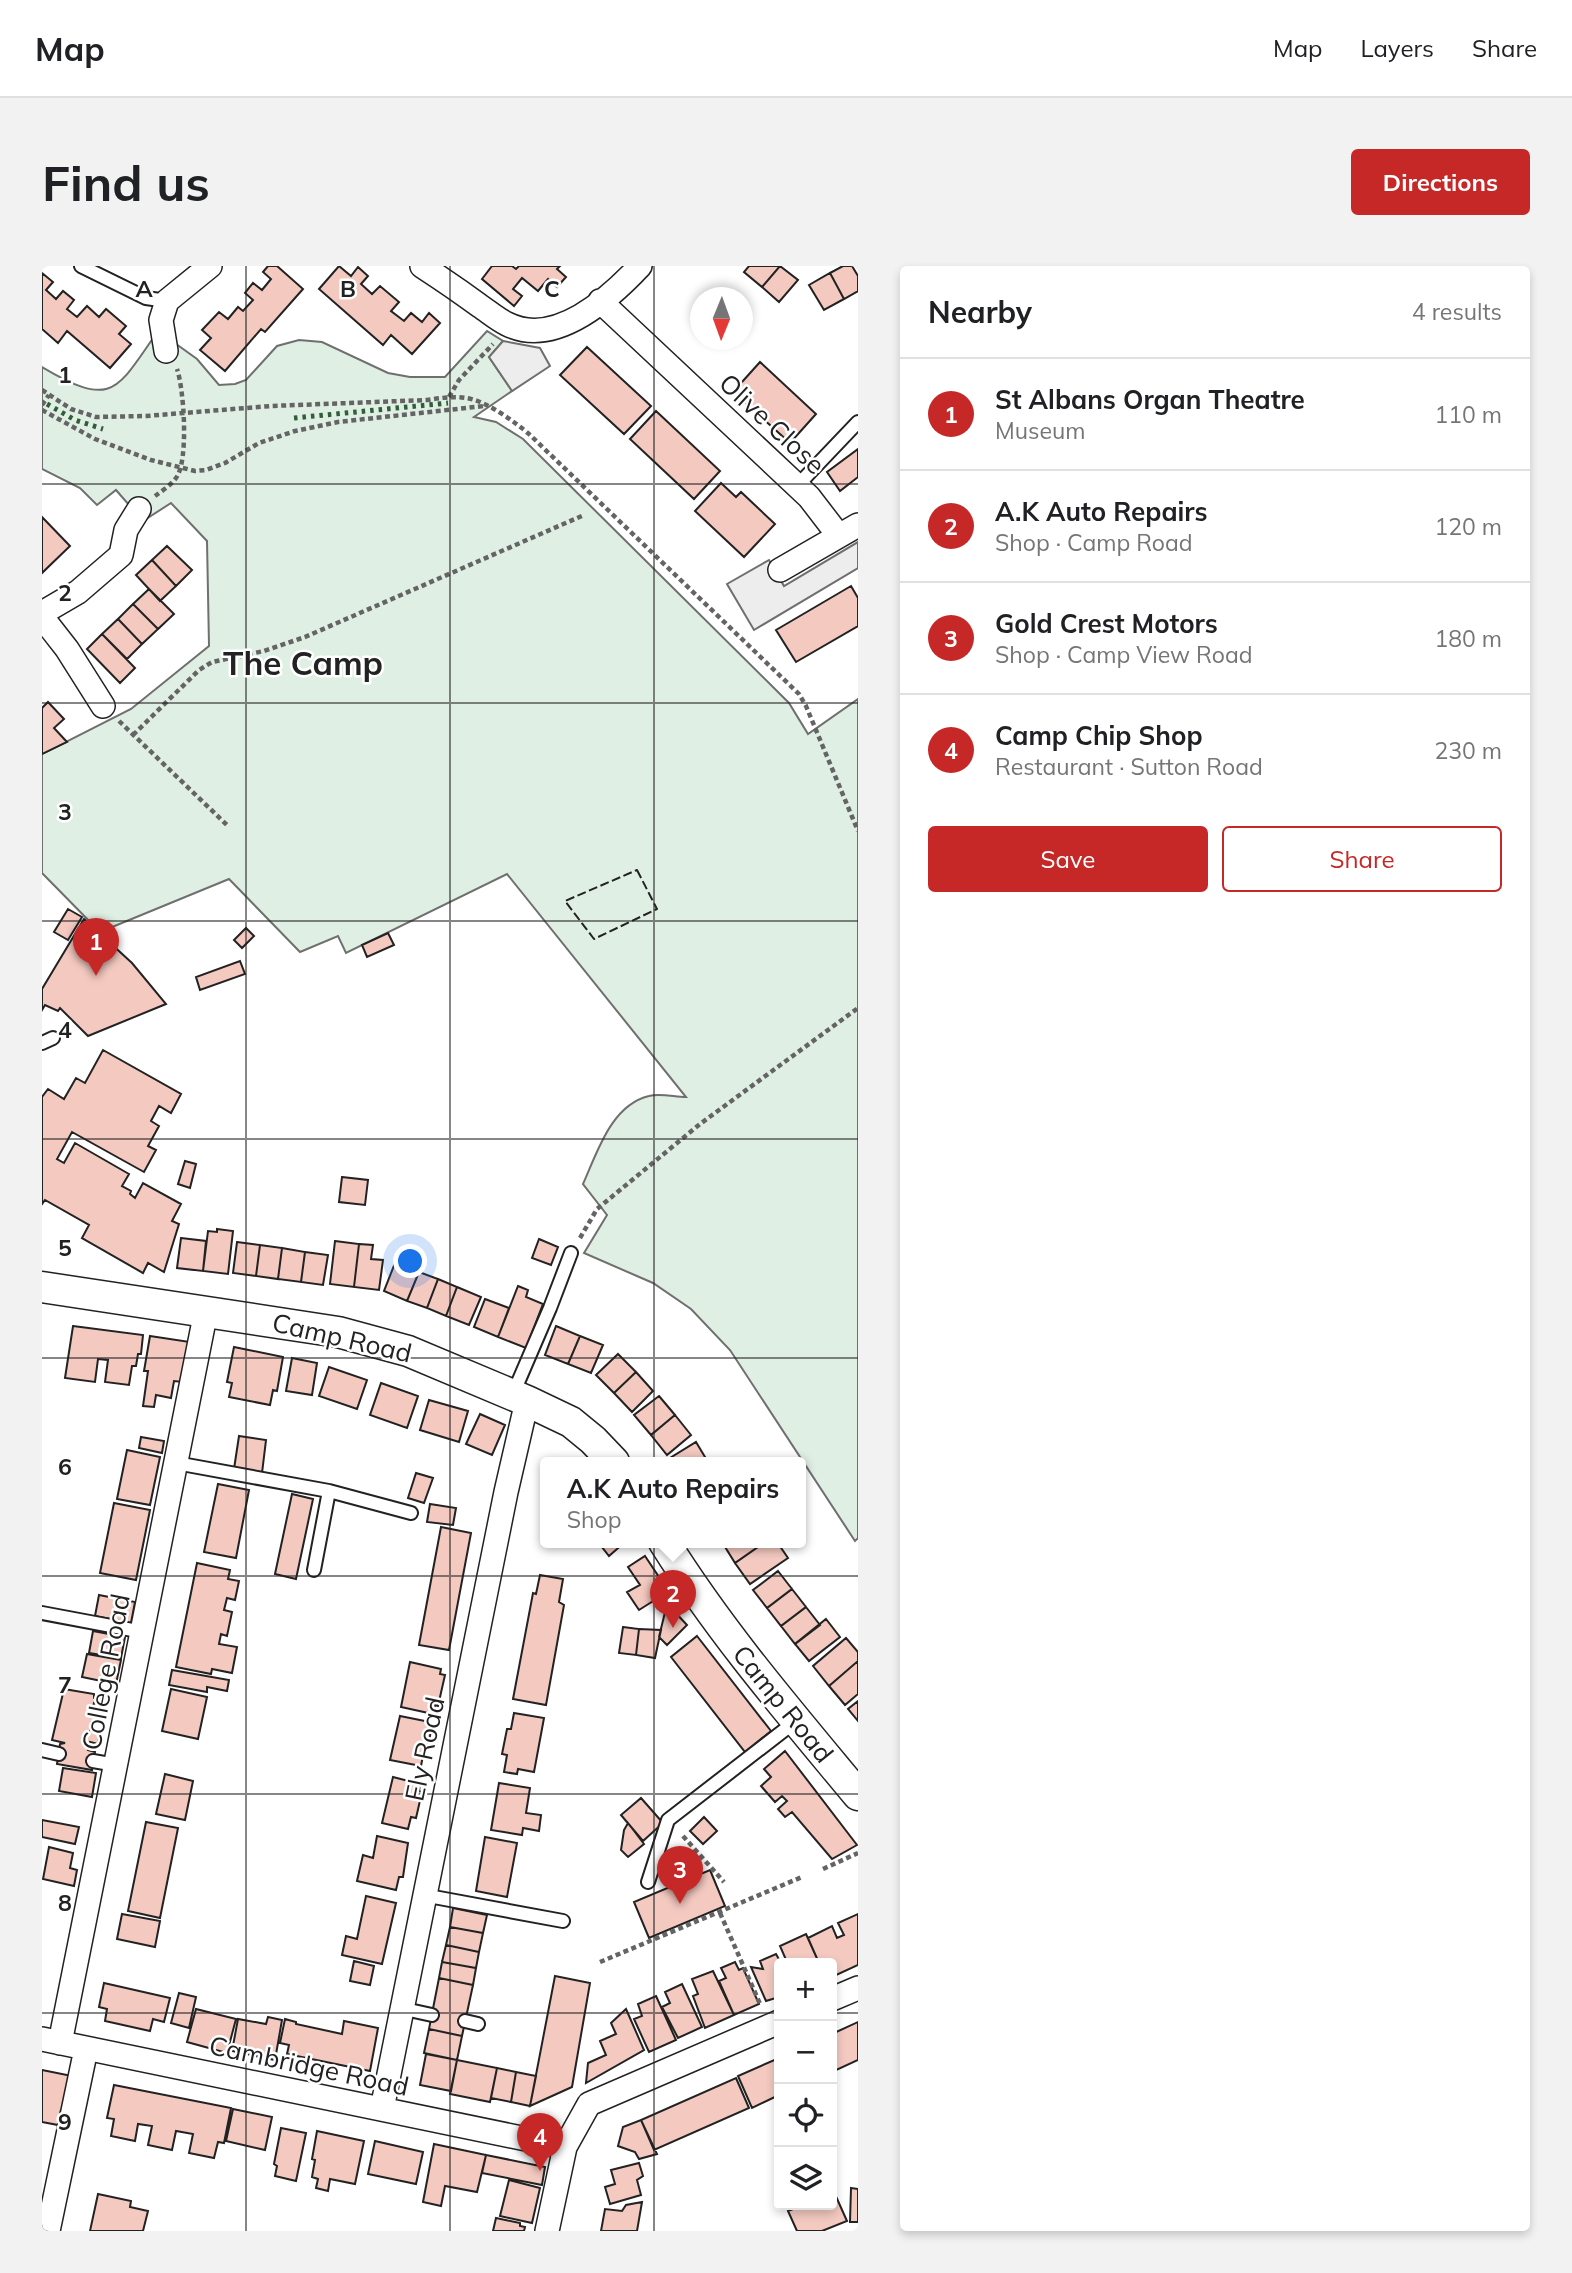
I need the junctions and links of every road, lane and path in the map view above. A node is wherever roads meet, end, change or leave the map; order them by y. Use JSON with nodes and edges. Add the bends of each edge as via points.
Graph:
{"nodes":[{"id":1,"x":81,"y":266,"type":"edge"},
{"id":2,"x":210,"y":266,"type":"edge"},
{"id":3,"x":422,"y":266,"type":"edge"},
{"id":4,"x":640,"y":266,"type":"edge"},
{"id":5,"x":600,"y":301,"type":"junction"},
{"id":6,"x":167,"y":302,"type":"junction"},
{"id":7,"x":507,"y":324,"type":"junction"},
{"id":8,"x":166,"y":351,"type":"joint"},
{"id":9,"x":42,"y":390,"type":"edge"},
{"id":10,"x":49,"y":395,"type":"junction"},
{"id":11,"x":449,"y":397,"type":"junction"},
{"id":12,"x":485,"y":406,"type":"junction"},
{"id":13,"x":42,"y":408,"type":"edge"},
{"id":14,"x":185,"y":413,"type":"junction"},
{"id":15,"x":858,"y":422,"type":"edge"},
{"id":16,"x":180,"y":469,"type":"junction"},
{"id":17,"x":797,"y":486,"type":"junction"},
{"id":18,"x":139,"y":509,"type":"joint"},
{"id":19,"x":584,"y":514,"type":"dead end"},
{"id":20,"x":848,"y":531,"type":"edge"},
{"id":21,"x":780,"y":570,"type":"dead end"},
{"id":22,"x":42,"y":615,"type":"edge"},
{"id":23,"x":103,"y":706,"type":"joint"},
{"id":24,"x":133,"y":735,"type":"junction"},
{"id":25,"x":229,"y":827,"type":"dead end"},
{"id":26,"x":858,"y":831,"type":"edge"},
{"id":27,"x":858,"y":1008,"type":"edge"},
{"id":28,"x":571,"y":1253,"type":"joint"},
{"id":29,"x":42,"y":1287,"type":"edge"},
{"id":30,"x":206,"y":1311,"type":"junction"},
{"id":31,"x":520,"y":1397,"type":"junction"},
{"id":32,"x":609,"y":1457,"type":"edge"},
{"id":33,"x":176,"y":1463,"type":"junction"},
{"id":34,"x":329,"y":1491,"type":"junction"},
{"id":35,"x":411,"y":1513,"type":"dead end"},
{"id":36,"x":668,"y":1548,"type":"edge"},
{"id":37,"x":314,"y":1570,"type":"dead end"},
{"id":38,"x":42,"y":1613,"type":"edge"},
{"id":39,"x":143,"y":1632,"type":"junction"},
{"id":40,"x":797,"y":1720,"type":"junction"},
{"id":41,"x":42,"y":1750,"type":"edge"},
{"id":42,"x":59,"y":1754,"type":"dead end"},
{"id":43,"x":93,"y":1761,"type":"dead end"},
{"id":44,"x":116,"y":1765,"type":"junction"},
{"id":45,"x":858,"y":1795,"type":"edge"},
{"id":46,"x":668,"y":1820,"type":"junction"},
{"id":47,"x":858,"y":1853,"type":"edge"},
{"id":48,"x":823,"y":1869,"type":"dead end"},
{"id":49,"x":802,"y":1877,"type":"dead end"},
{"id":50,"x":648,"y":1882,"type":"dead end"},
{"id":51,"x":724,"y":1882,"type":"dead end"},
{"id":52,"x":423,"y":1895,"type":"junction"},
{"id":53,"x":720,"y":1913,"type":"junction"},
{"id":54,"x":563,"y":1921,"type":"dead end"},
{"id":55,"x":600,"y":1962,"type":"dead end"},
{"id":56,"x":858,"y":1988,"type":"edge"},
{"id":57,"x":837,"y":1997,"type":"edge"},
{"id":58,"x":400,"y":2008,"type":"junction"},
{"id":59,"x":432,"y":2015,"type":"dead end"},
{"id":60,"x":774,"y":2022,"type":"edge"},
{"id":61,"x":774,"y":2024,"type":"edge"},
{"id":62,"x":51,"y":2041,"type":"edge"},
{"id":63,"x":86,"y":2049,"type":"junction"},
{"id":64,"x":382,"y":2109,"type":"junction"},
{"id":65,"x":565,"y":2147,"type":"junction"},
{"id":66,"x":48,"y":2231,"type":"edge"},
{"id":67,"x":547,"y":2231,"type":"edge"}],
"edges":[{"from":1,"to":6,"type":"lane","via":[[146,298]]},
{"from":2,"to":6,"type":"street"},
{"from":3,"to":7,"type":"street"},
{"from":4,"to":5,"type":"street"},
{"from":5,"to":7,"type":"street","via":[[559,328],[525,330]]},
{"from":5,"to":17,"type":"street","name":"Olive Close"},
{"from":6,"to":8,"type":"street","via":[[161,320]]},
{"from":7,"to":11,"type":"path"},
{"from":8,"to":14,"type":"path","via":[[179,372]]},
{"from":9,"to":10,"type":"path"},
{"from":10,"to":13,"type":"path"},
{"from":10,"to":14,"type":"path","via":[[96,417]]},
{"from":11,"to":12,"type":"path","via":[[470,398]]},
{"from":11,"to":14,"type":"path"},
{"from":12,"to":16,"type":"path","via":[[338,422],[259,443],[206,470]]},
{"from":12,"to":26,"type":"path","via":[[529,433],[799,694]]},
{"from":13,"to":16,"type":"path","via":[[95,439]]},
{"from":14,"to":16,"type":"path"},
{"from":15,"to":17,"type":"lane"},
{"from":16,"to":18,"type":"path"},
{"from":17,"to":20,"type":"street","name":"Olive Close"},
{"from":18,"to":22,"type":"street","via":[[126,530],[121,555]]},
{"from":19,"to":24,"type":"path","via":[[306,637],[212,662],[198,670]]},
{"from":20,"to":21,"type":"street","name":"Olive Close"},
{"from":22,"to":23,"type":"street"},
{"from":23,"to":24,"type":"path"},
{"from":24,"to":25,"type":"path"},
{"from":27,"to":28,"type":"path","via":[[700,1124],[597,1209]]},
{"from":28,"to":31,"type":"lane"},
{"from":29,"to":30,"type":"street","name":"Camp Road"},
{"from":30,"to":31,"type":"street","name":"Camp Road","via":[[361,1338],[408,1351]]},
{"from":30,"to":33,"type":"street","name":"College Road"},
{"from":31,"to":32,"type":"street","name":"Camp Road","via":[[571,1422]]},
{"from":31,"to":52,"type":"street","name":"Ely Road","via":[[506,1492]]},
{"from":33,"to":34,"type":"lane"},
{"from":33,"to":39,"type":"street","name":"College Road"},
{"from":34,"to":35,"type":"lane"},
{"from":34,"to":37,"type":"lane"},
{"from":36,"to":40,"type":"street","name":"Camp Road","via":[[731,1640]]},
{"from":38,"to":39,"type":"lane"},
{"from":39,"to":44,"type":"street","name":"College Road"},
{"from":40,"to":45,"type":"street","name":"Camp Road"},
{"from":40,"to":46,"type":"lane"},
{"from":41,"to":42,"type":"lane"},
{"from":43,"to":44,"type":"lane"},
{"from":44,"to":62,"type":"street","name":"College Road"},
{"from":46,"to":50,"type":"lane"},
{"from":46,"to":51,"type":"path"},
{"from":47,"to":48,"type":"path"},
{"from":49,"to":53,"type":"path"},
{"from":52,"to":54,"type":"lane"},
{"from":52,"to":58,"type":"street","name":"Ely Road"},
{"from":53,"to":55,"type":"path"},
{"from":53,"to":60,"type":"path"},
{"from":56,"to":57,"type":"street"},
{"from":58,"to":59,"type":"lane"},
{"from":58,"to":64,"type":"street","name":"Ely Road"},
{"from":61,"to":65,"type":"street","via":[[589,2104]]},
{"from":62,"to":63,"type":"street","name":"Cambridge Road"},
{"from":63,"to":64,"type":"street","name":"Cambridge Road"},
{"from":63,"to":66,"type":"street"},
{"from":64,"to":65,"type":"street","name":"Cambridge Road"},
{"from":65,"to":67,"type":"street"}]}
